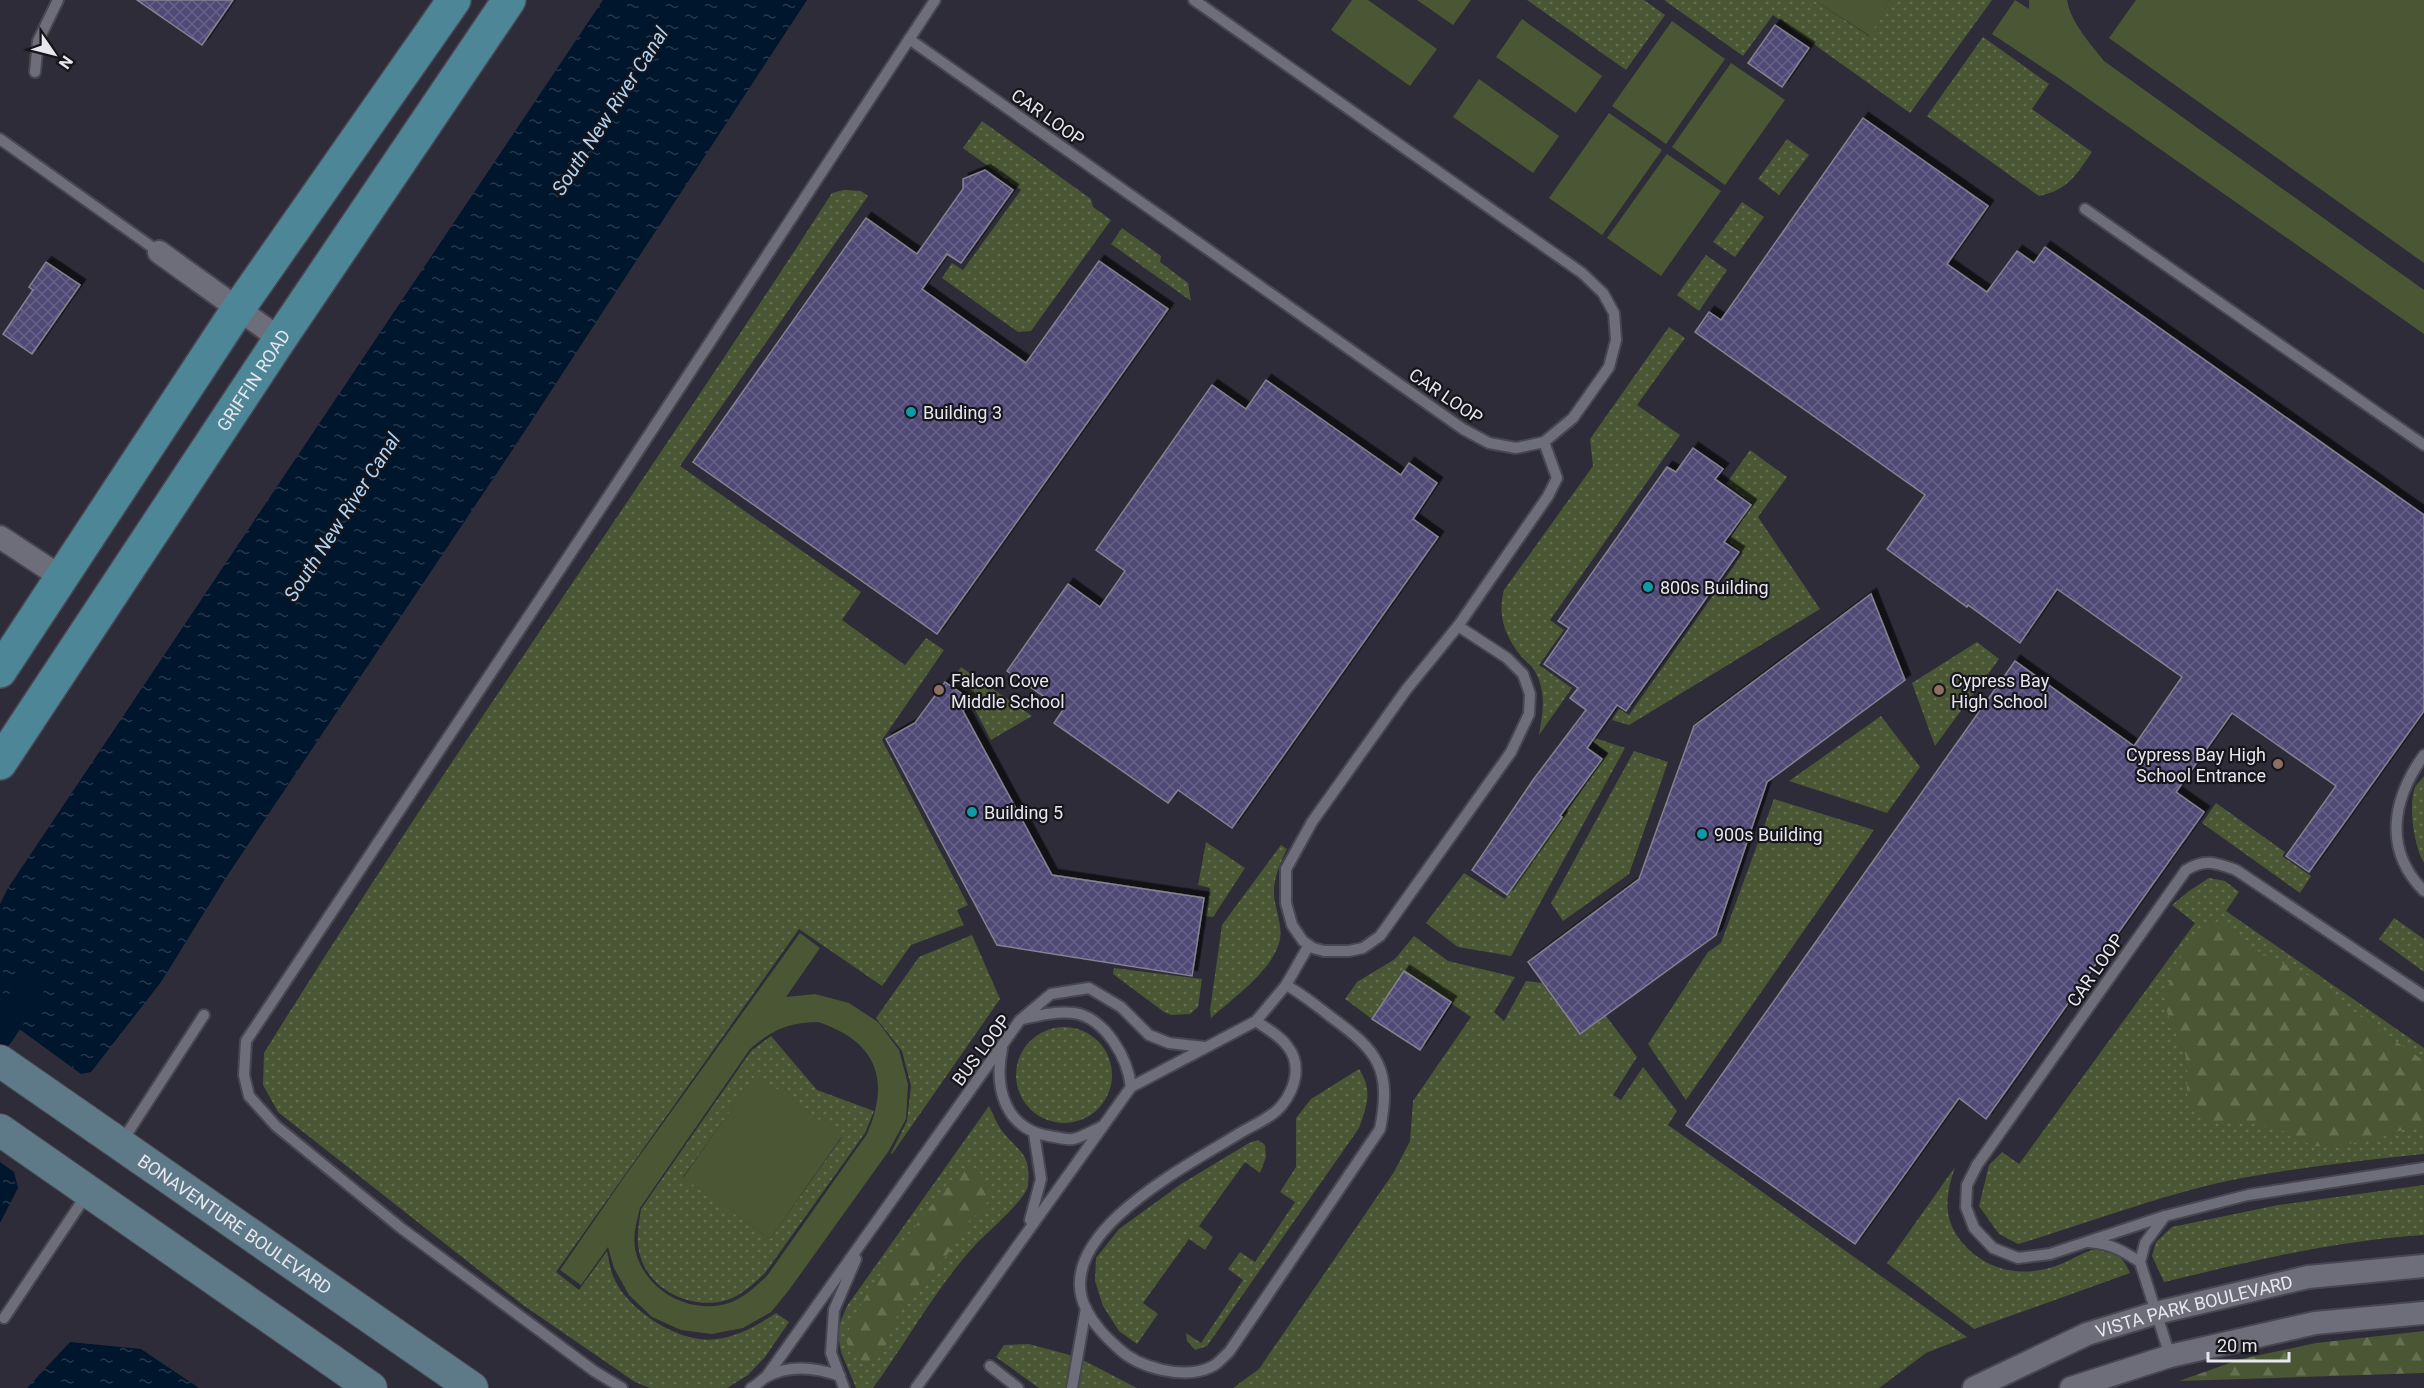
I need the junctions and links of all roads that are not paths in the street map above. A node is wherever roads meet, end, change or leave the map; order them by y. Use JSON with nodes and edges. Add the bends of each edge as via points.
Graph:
{"nodes":[{"id":1,"x":58,"y":0,"type":"edge"},
{"id":2,"x":454,"y":0,"type":"edge"},
{"id":3,"x":509,"y":0,"type":"edge"},
{"id":4,"x":935,"y":0,"type":"edge"},
{"id":5,"x":1194,"y":0,"type":"edge"},
{"id":6,"x":909,"y":39,"type":"junction"},
{"id":7,"x":35,"y":72,"type":"dead end"},
{"id":8,"x":0,"y":139,"type":"edge"},
{"id":9,"x":2085,"y":209,"type":"dead end"},
{"id":10,"x":159,"y":252,"type":"joint"},
{"id":11,"x":238,"y":309,"type":"junction"},
{"id":12,"x":280,"y":339,"type":"junction"},
{"id":13,"x":1544,"y":442,"type":"junction"},
{"id":14,"x":2424,"y":445,"type":"edge"},
{"id":15,"x":0,"y":537,"type":"edge"},
{"id":16,"x":61,"y":577,"type":"junction"},
{"id":17,"x":1458,"y":626,"type":"junction"},
{"id":18,"x":0,"y":671,"type":"edge"},
{"id":19,"x":2424,"y":755,"type":"edge"},
{"id":20,"x":0,"y":763,"type":"edge"},
{"id":21,"x":2424,"y":891,"type":"edge"},
{"id":22,"x":1309,"y":945,"type":"junction"},
{"id":23,"x":1286,"y":985,"type":"junction"},
{"id":24,"x":2424,"y":996,"type":"edge"},
{"id":25,"x":204,"y":1015,"type":"dead end"},
{"id":26,"x":1020,"y":1020,"type":"junction"},
{"id":27,"x":1256,"y":1021,"type":"junction"},
{"id":28,"x":1002,"y":1046,"type":"junction"},
{"id":29,"x":1204,"y":1047,"type":"junction"},
{"id":30,"x":0,"y":1061,"type":"edge"},
{"id":31,"x":1131,"y":1087,"type":"junction"},
{"id":32,"x":1103,"y":1126,"type":"junction"},
{"id":33,"x":0,"y":1130,"type":"edge"},
{"id":34,"x":1034,"y":1133,"type":"junction"},
{"id":35,"x":120,"y":1144,"type":"junction"},
{"id":36,"x":2424,"y":1168,"type":"edge"},
{"id":37,"x":88,"y":1192,"type":"junction"},
{"id":38,"x":2165,"y":1216,"type":"junction"},
{"id":39,"x":864,"y":1240,"type":"junction"},
{"id":40,"x":2080,"y":1242,"type":"junction"},
{"id":41,"x":1014,"y":1250,"type":"junction"},
{"id":42,"x":2140,"y":1262,"type":"junction"},
{"id":43,"x":2424,"y":1266,"type":"edge"},
{"id":44,"x":1086,"y":1308,"type":"junction"},
{"id":45,"x":2156,"y":1313,"type":"junction"},
{"id":46,"x":2424,"y":1313,"type":"edge"},
{"id":47,"x":4,"y":1318,"type":"dead end"},
{"id":48,"x":2170,"y":1356,"type":"junction"},
{"id":49,"x":990,"y":1366,"type":"dead end"},
{"id":50,"x":840,"y":1376,"type":"junction"},
{"id":51,"x":766,"y":1377,"type":"junction"},
{"id":52,"x":371,"y":1388,"type":"edge"},
{"id":53,"x":472,"y":1388,"type":"edge"},
{"id":54,"x":622,"y":1388,"type":"edge"},
{"id":55,"x":751,"y":1388,"type":"edge"},
{"id":56,"x":844,"y":1388,"type":"edge"},
{"id":57,"x":916,"y":1388,"type":"edge"},
{"id":58,"x":1018,"y":1388,"type":"edge"},
{"id":59,"x":1072,"y":1388,"type":"edge"},
{"id":60,"x":1974,"y":1388,"type":"edge"},
{"id":61,"x":2072,"y":1388,"type":"edge"}],
"edges":[{"from":1,"to":7,"type":"lane","via":[[38,41]]},
{"from":2,"to":11,"type":"main road"},
{"from":3,"to":12,"type":"main road","name":"GRIFFIN ROAD"},
{"from":4,"to":6,"type":"lane"},
{"from":5,"to":13,"type":"lane","name":"CAR LOOP","via":[[1573,267],[1603,293],[1614,313],[1616,340],[1609,367],[1573,418]]},
{"from":6,"to":13,"type":"lane","name":"CAR LOOP","via":[[1463,429],[1488,443],[1516,448]]},
{"from":6,"to":54,"type":"lane","via":[[246,1041],[244,1075],[249,1096],[276,1126],[401,1228]]},
{"from":8,"to":10,"type":"lane"},
{"from":9,"to":14,"type":"lane"},
{"from":10,"to":11,"type":"street"},
{"from":11,"to":12,"type":"street"},
{"from":11,"to":16,"type":"main road"},
{"from":12,"to":20,"type":"main road","name":"GRIFFIN ROAD"},
{"from":13,"to":17,"type":"lane","via":[[1557,478]]},
{"from":15,"to":16,"type":"street"},
{"from":16,"to":18,"type":"main road"},
{"from":17,"to":22,"type":"lane","via":[[1406,690],[1312,822],[1286,869],[1292,925]]},
{"from":17,"to":22,"type":"lane","via":[[1507,658],[1523,674],[1530,694],[1529,714],[1510,752],[1380,936],[1363,948],[1349,951],[1324,951]]},
{"from":19,"to":21,"type":"lane","via":[[2411,773],[2396,826],[2398,850],[2410,878]]},
{"from":22,"to":23,"type":"lane"},
{"from":23,"to":27,"type":"lane"},
{"from":23,"to":44,"type":"lane","via":[[1351,1031],[1372,1052],[1386,1099],[1380,1129],[1229,1352],[1212,1367],[1187,1373],[1146,1365],[1122,1352],[1101,1332]]},
{"from":24,"to":40,"type":"lane","name":"CAR LOOP","via":[[2236,870],[2199,862],[2186,870],[1977,1165],[1967,1185],[1966,1207],[1974,1228],[1993,1248],[2018,1258],[2050,1254]]},
{"from":25,"to":35,"type":"lane"},
{"from":26,"to":28,"type":"lane","name":"BUS LOOP"},
{"from":26,"to":29,"type":"lane","via":[[1051,994],[1089,988],[1122,1007],[1149,1035],[1168,1043]]},
{"from":26,"to":31,"type":"lane","name":"BUS LOOP","via":[[1050,1013],[1077,1013],[1100,1026],[1130,1070]]},
{"from":27,"to":29,"type":"lane"},
{"from":27,"to":44,"type":"lane","via":[[1289,1048],[1295,1064],[1291,1091],[1281,1107],[1151,1189],[1095,1240],[1084,1262],[1081,1286]]},
{"from":28,"to":34,"type":"lane","via":[[998,1070],[1001,1094],[1012,1116]]},
{"from":28,"to":39,"type":"lane","name":"BUS LOOP"},
{"from":29,"to":31,"type":"lane"},
{"from":30,"to":35,"type":"main road","name":"BONAVENTURE BOULEVARD"},
{"from":31,"to":32,"type":"lane"},
{"from":32,"to":34,"type":"lane","via":[[1072,1139]]},
{"from":32,"to":41,"type":"lane"},
{"from":33,"to":37,"type":"main road"},
{"from":34,"to":41,"type":"lane","via":[[1041,1179],[1033,1214]]},
{"from":35,"to":53,"type":"main road","name":"BONAVENTURE BOULEVARD"},
{"from":36,"to":38,"type":"lane","name":"CAR LOOP","via":[[2248,1195]]},
{"from":37,"to":47,"type":"lane"},
{"from":37,"to":52,"type":"main road"},
{"from":38,"to":40,"type":"lane","name":"CAR LOOP"},
{"from":38,"to":42,"type":"lane","via":[[2145,1243]]},
{"from":39,"to":50,"type":"lane","via":[[834,1310],[831,1353]]},
{"from":39,"to":51,"type":"lane","name":"BUS LOOP"},
{"from":40,"to":42,"type":"lane","name":"CAR LOOP","via":[[2107,1244]]},
{"from":41,"to":57,"type":"lane"},
{"from":42,"to":45,"type":"lane"},
{"from":43,"to":45,"type":"street","name":"VISTA PARK BOULEVARD","via":[[2308,1277]]},
{"from":44,"to":59,"type":"lane"},
{"from":45,"to":48,"type":"lane"},
{"from":45,"to":60,"type":"street","name":"VISTA PARK BOULEVARD","via":[[2087,1334]]},
{"from":46,"to":48,"type":"street","via":[[2315,1323]]},
{"from":48,"to":61,"type":"street"},
{"from":49,"to":58,"type":"lane"},
{"from":50,"to":51,"type":"lane","via":[[797,1367]]},
{"from":50,"to":56,"type":"lane"},
{"from":51,"to":55,"type":"lane"}]}
